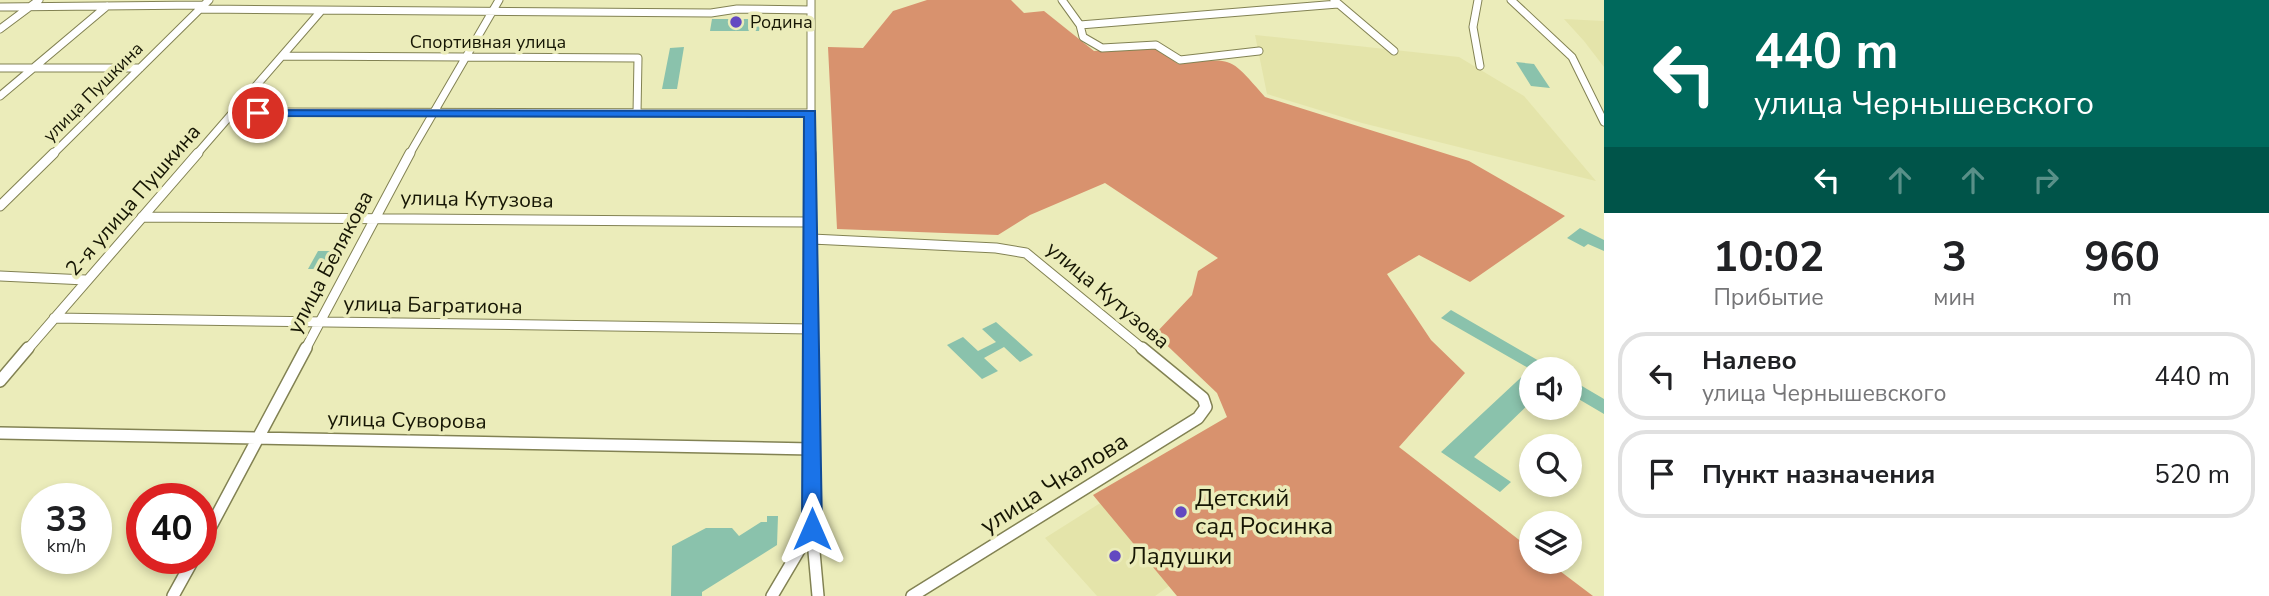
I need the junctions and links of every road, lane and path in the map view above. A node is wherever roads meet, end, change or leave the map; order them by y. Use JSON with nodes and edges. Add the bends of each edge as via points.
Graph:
{"nodes":[{"id":1,"x":39,"y":0,"type":"edge"},
{"id":2,"x":499,"y":0,"type":"edge"},
{"id":3,"x":1062,"y":0,"type":"edge"},
{"id":4,"x":1478,"y":0,"type":"edge"},
{"id":5,"x":1511,"y":0,"type":"edge"},
{"id":6,"x":1336,"y":2,"type":"edge"},
{"id":7,"x":111,"y":3,"type":"edge"},
{"id":8,"x":204,"y":5,"type":"edge"},
{"id":9,"x":811,"y":5,"type":"edge"},
{"id":10,"x":0,"y":7,"type":"edge"},
{"id":11,"x":30,"y":7,"type":"junction"},
{"id":12,"x":321,"y":11,"type":"junction"},
{"id":13,"x":491,"y":12,"type":"junction"},
{"id":14,"x":1080,"y":24,"type":"junction"},
{"id":15,"x":0,"y":29,"type":"edge"},
{"id":16,"x":1259,"y":51,"type":"dead end"},
{"id":17,"x":1394,"y":51,"type":"dead end"},
{"id":18,"x":283,"y":55,"type":"junction"},
{"id":19,"x":462,"y":58,"type":"junction"},
{"id":20,"x":1480,"y":66,"type":"dead end"},
{"id":21,"x":0,"y":68,"type":"edge"},
{"id":22,"x":35,"y":68,"type":"junction"},
{"id":23,"x":140,"y":68,"type":"junction"},
{"id":24,"x":0,"y":96,"type":"edge"},
{"id":25,"x":233,"y":112,"type":"junction"},
{"id":26,"x":637,"y":113,"type":"junction"},
{"id":27,"x":811,"y":113,"type":"junction"},
{"id":28,"x":431,"y":114,"type":"junction"},
{"id":29,"x":1604,"y":122,"type":"edge"},
{"id":30,"x":0,"y":206,"type":"edge"},
{"id":31,"x":142,"y":217,"type":"junction"},
{"id":32,"x":375,"y":218,"type":"junction"},
{"id":33,"x":811,"y":222,"type":"junction"},
{"id":34,"x":811,"y":239,"type":"junction"},
{"id":35,"x":0,"y":276,"type":"edge"},
{"id":36,"x":86,"y":280,"type":"junction"},
{"id":37,"x":54,"y":318,"type":"junction"},
{"id":38,"x":319,"y":323,"type":"junction"},
{"id":39,"x":812,"y":329,"type":"junction"},
{"id":40,"x":0,"y":381,"type":"edge"},
{"id":41,"x":1203,"y":398,"type":"joint"},
{"id":42,"x":0,"y":433,"type":"edge"},
{"id":43,"x":260,"y":436,"type":"junction"},
{"id":44,"x":812,"y":449,"type":"junction"},
{"id":45,"x":217,"y":515,"type":"edge"},
{"id":46,"x":812,"y":529,"type":"junction"},
{"id":47,"x":185,"y":574,"type":"edge"},
{"id":48,"x":173,"y":596,"type":"edge"},
{"id":49,"x":772,"y":596,"type":"edge"},
{"id":50,"x":818,"y":596,"type":"edge"},
{"id":51,"x":912,"y":596,"type":"edge"}],
"edges":[{"from":1,"to":11,"type":"street"},
{"from":2,"to":13,"type":"street","name":"улица Белякова"},
{"from":3,"to":14,"type":"street"},
{"from":4,"to":20,"type":"street","via":[[1473,27]]},
{"from":5,"to":29,"type":"street","via":[[1572,57]]},
{"from":6,"to":14,"type":"street"},
{"from":6,"to":17,"type":"street"},
{"from":7,"to":8,"type":"street"},
{"from":7,"to":11,"type":"street"},
{"from":7,"to":22,"type":"street"},
{"from":8,"to":12,"type":"street"},
{"from":8,"to":23,"type":"street","name":"улица Пушкина"},
{"from":9,"to":13,"type":"street","via":[[710,13]]},
{"from":9,"to":27,"type":"street"},
{"from":10,"to":11,"type":"street"},
{"from":11,"to":15,"type":"street"},
{"from":12,"to":13,"type":"street"},
{"from":12,"to":18,"type":"street","name":"2-я улица Пушкина"},
{"from":13,"to":19,"type":"street","name":"улица Белякова"},
{"from":14,"to":16,"type":"street","via":[[1083,37],[1102,48],[1156,45],[1180,60]]},
{"from":18,"to":19,"type":"street","name":"Спортивная улица"},
{"from":18,"to":25,"type":"street","name":"2-я улица Пушкина"},
{"from":19,"to":26,"type":"street","name":"Спортивная улица","via":[[639,58]]},
{"from":19,"to":28,"type":"street","name":"улица Белякова"},
{"from":21,"to":22,"type":"street"},
{"from":22,"to":23,"type":"street"},
{"from":22,"to":24,"type":"street"},
{"from":23,"to":30,"type":"street","name":"улица Пушкина"},
{"from":25,"to":28,"type":"street"},
{"from":25,"to":31,"type":"street","name":"2-я улица Пушкина"},
{"from":26,"to":27,"type":"street"},
{"from":26,"to":28,"type":"street"},
{"from":27,"to":33,"type":"street"},
{"from":28,"to":32,"type":"street","name":"улица Белякова"},
{"from":31,"to":32,"type":"street","name":"улица Кутузова"},
{"from":31,"to":36,"type":"street","name":"2-я улица Пушкина"},
{"from":32,"to":33,"type":"street","name":"улица Кутузова"},
{"from":32,"to":38,"type":"street","name":"улица Белякова"},
{"from":33,"to":34,"type":"street"},
{"from":34,"to":39,"type":"street"},
{"from":34,"to":41,"type":"street","name":"улица Кутузова","via":[[1026,253]]},
{"from":35,"to":36,"type":"street"},
{"from":36,"to":37,"type":"street","name":"2-я улица Пушкина"},
{"from":37,"to":38,"type":"street","name":"улица Багратиона"},
{"from":37,"to":40,"type":"street","name":"2-я улица Пушкина"},
{"from":38,"to":39,"type":"street","name":"улица Багратиона"},
{"from":38,"to":43,"type":"street","name":"улица Белякова"},
{"from":39,"to":44,"type":"street"},
{"from":41,"to":51,"type":"street","name":"улица Чкалова","via":[[1206,407],[1198,418]]},
{"from":42,"to":43,"type":"street","name":"улица Суворова"},
{"from":43,"to":44,"type":"street","name":"улица Суворова"},
{"from":43,"to":45,"type":"street","name":"улица Белякова"},
{"from":44,"to":46,"type":"street"},
{"from":46,"to":49,"type":"street"},
{"from":46,"to":50,"type":"street"},
{"from":47,"to":48,"type":"street"}]}
